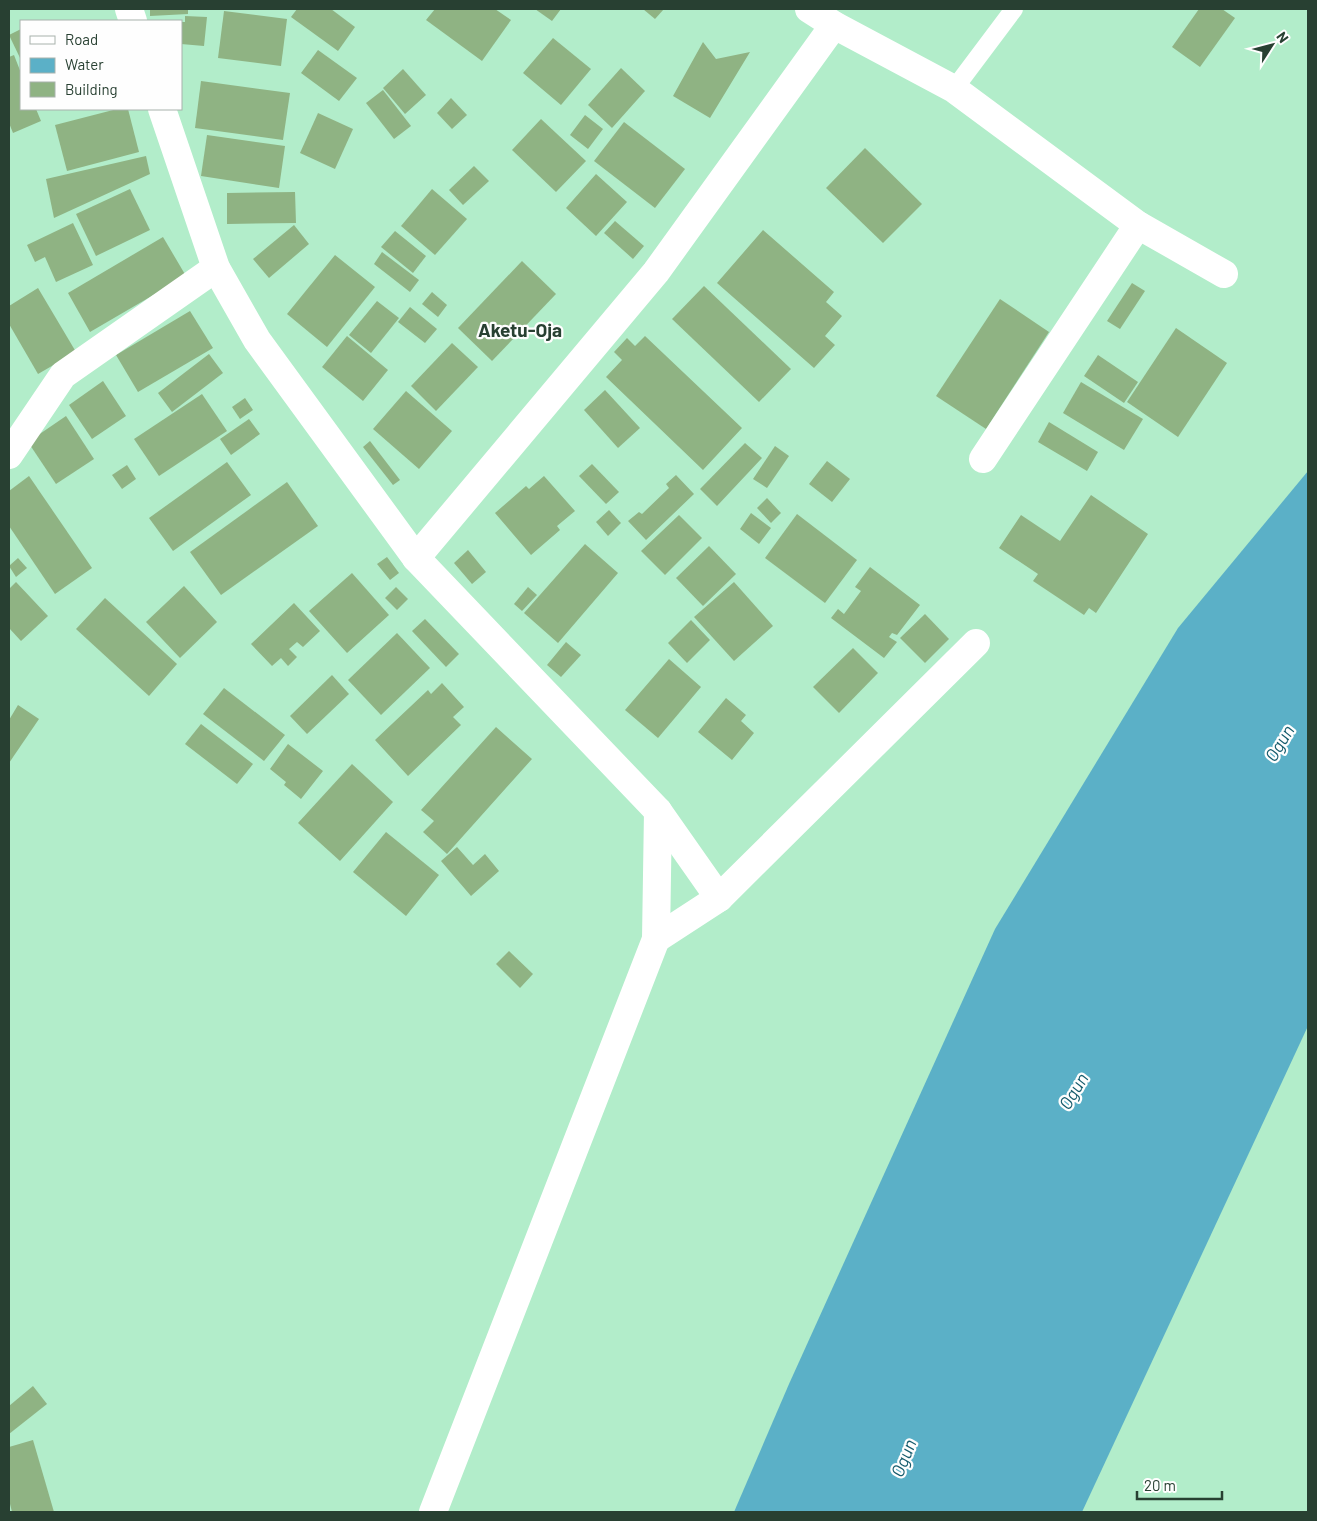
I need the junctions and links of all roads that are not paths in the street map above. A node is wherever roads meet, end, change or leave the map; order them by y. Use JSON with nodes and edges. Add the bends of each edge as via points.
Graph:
{"nodes":[{"id":1,"x":809,"y":9,"type":"edge"},
{"id":2,"x":1014,"y":9,"type":"edge"},
{"id":3,"x":834,"y":25,"type":"junction"},
{"id":4,"x":954,"y":89,"type":"junction"},
{"id":5,"x":162,"y":110,"type":"edge"},
{"id":6,"x":1138,"y":225,"type":"junction"},
{"id":7,"x":216,"y":268,"type":"junction"},
{"id":8,"x":1224,"y":274,"type":"dead end"},
{"id":9,"x":9,"y":455,"type":"edge"},
{"id":10,"x":983,"y":459,"type":"dead end"},
{"id":11,"x":416,"y":558,"type":"junction"},
{"id":12,"x":976,"y":643,"type":"dead end"},
{"id":13,"x":658,"y":812,"type":"junction"},
{"id":14,"x":719,"y":898,"type":"junction"},
{"id":15,"x":656,"y":939,"type":"junction"},
{"id":16,"x":433,"y":1512,"type":"edge"}],
"edges":[{"from":1,"to":3,"type":"street"},
{"from":2,"to":4,"type":"lane"},
{"from":3,"to":4,"type":"street"},
{"from":3,"to":11,"type":"street","via":[[656,272]]},
{"from":4,"to":6,"type":"street"},
{"from":5,"to":7,"type":"street"},
{"from":6,"to":8,"type":"street"},
{"from":6,"to":10,"type":"street"},
{"from":7,"to":9,"type":"street","via":[[63,376]]},
{"from":7,"to":11,"type":"street","via":[[257,340]]},
{"from":11,"to":13,"type":"street"},
{"from":12,"to":14,"type":"street"},
{"from":13,"to":14,"type":"street"},
{"from":13,"to":15,"type":"street"},
{"from":14,"to":15,"type":"street"},
{"from":15,"to":16,"type":"street"}]}
